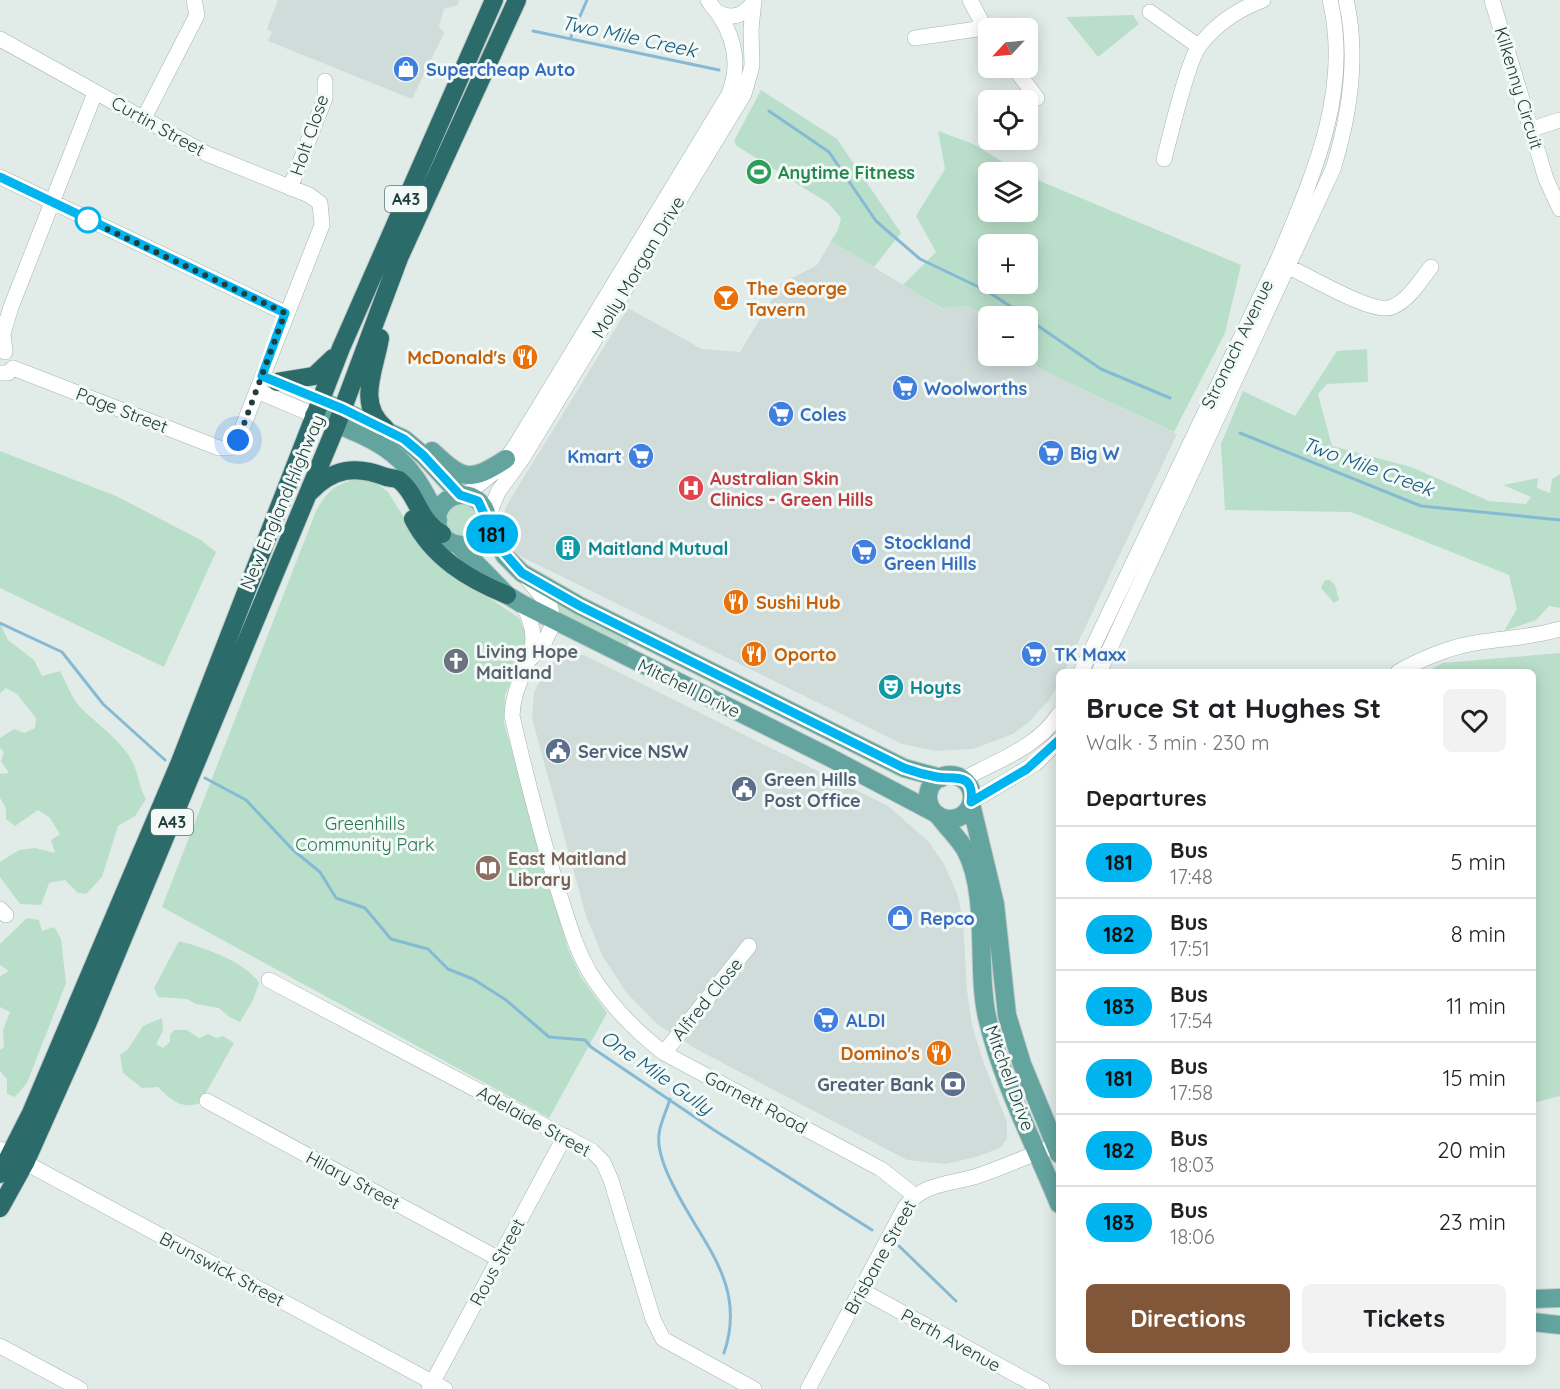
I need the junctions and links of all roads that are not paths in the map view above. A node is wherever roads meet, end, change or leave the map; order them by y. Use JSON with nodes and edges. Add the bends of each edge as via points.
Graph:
{"nodes":[{"id":1,"x":194,"y":0,"type":"edge"},
{"id":2,"x":494,"y":0,"type":"edge"},
{"id":3,"x":517,"y":0,"type":"edge"},
{"id":4,"x":707,"y":0,"type":"edge"},
{"id":5,"x":970,"y":0,"type":"edge"},
{"id":6,"x":1263,"y":0,"type":"edge"},
{"id":7,"x":1330,"y":0,"type":"edge"},
{"id":8,"x":1346,"y":0,"type":"edge"},
{"id":9,"x":1492,"y":0,"type":"edge"},
{"id":10,"x":753,"y":2,"type":"edge"},
{"id":11,"x":1150,"y":12,"type":"dead end"},
{"id":12,"x":718,"y":13,"type":"junction"},
{"id":13,"x":979,"y":18,"type":"edge"},
{"id":14,"x":978,"y":32,"type":"edge"},
{"id":15,"x":915,"y":38,"type":"dead end"},
{"id":16,"x":0,"y":39,"type":"edge"},
{"id":17,"x":1198,"y":46,"type":"junction"},
{"id":18,"x":1022,"y":78,"type":"edge"},
{"id":19,"x":325,"y":81,"type":"dead end"},
{"id":20,"x":1031,"y":90,"type":"edge"},
{"id":21,"x":95,"y":93,"type":"junction"},
{"id":22,"x":144,"y":118,"type":"junction"},
{"id":23,"x":1560,"y":120,"type":"edge"},
{"id":24,"x":1532,"y":129,"type":"junction"},
{"id":25,"x":1164,"y":159,"type":"dead end"},
{"id":26,"x":0,"y":177,"type":"edge"},
{"id":27,"x":290,"y":188,"type":"junction"},
{"id":28,"x":52,"y":202,"type":"junction"},
{"id":29,"x":1560,"y":209,"type":"edge"},
{"id":30,"x":1283,"y":264,"type":"junction"},
{"id":31,"x":1431,"y":267,"type":"dead end"},
{"id":32,"x":387,"y":292,"type":"junction"},
{"id":33,"x":6,"y":307,"type":"edge"},
{"id":34,"x":285,"y":313,"type":"junction"},
{"id":35,"x":341,"y":348,"type":"junction"},
{"id":36,"x":2,"y":352,"type":"edge"},
{"id":37,"x":7,"y":370,"type":"edge"},
{"id":38,"x":270,"y":379,"type":"junction"},
{"id":39,"x":256,"y":391,"type":"junction"},
{"id":40,"x":317,"y":407,"type":"junction"},
{"id":41,"x":340,"y":416,"type":"junction"},
{"id":42,"x":385,"y":428,"type":"junction"},
{"id":43,"x":404,"y":439,"type":"junction"},
{"id":44,"x":506,"y":459,"type":"junction"},
{"id":45,"x":387,"y":477,"type":"junction"},
{"id":46,"x":463,"y":495,"type":"junction"},
{"id":47,"x":304,"y":498,"type":"junction"},
{"id":48,"x":487,"y":522,"type":"junction"},
{"id":49,"x":446,"y":533,"type":"junction"},
{"id":50,"x":522,"y":573,"type":"junction"},
{"id":51,"x":514,"y":599,"type":"junction"},
{"id":52,"x":554,"y":622,"type":"junction"},
{"id":53,"x":1560,"y":629,"type":"edge"},
{"id":54,"x":530,"y":659,"type":"junction"},
{"id":55,"x":1082,"y":669,"type":"edge"},
{"id":56,"x":1100,"y":669,"type":"edge"},
{"id":57,"x":1404,"y":669,"type":"edge"},
{"id":58,"x":1056,"y":718,"type":"edge"},
{"id":59,"x":1056,"y":743,"type":"edge"},
{"id":60,"x":941,"y":778,"type":"junction"},
{"id":61,"x":962,"y":780,"type":"junction"},
{"id":62,"x":971,"y":803,"type":"junction"},
{"id":63,"x":937,"y":814,"type":"junction"},
{"id":64,"x":749,"y":946,"type":"dead end"},
{"id":65,"x":268,"y":980,"type":"dead end"},
{"id":66,"x":81,"y":1018,"type":"junction"},
{"id":67,"x":664,"y":1053,"type":"junction"},
{"id":68,"x":207,"y":1101,"type":"dead end"},
{"id":69,"x":565,"y":1136,"type":"junction"},
{"id":70,"x":1056,"y":1148,"type":"edge"},
{"id":71,"x":1056,"y":1150,"type":"edge"},
{"id":72,"x":1038,"y":1152,"type":"junction"},
{"id":73,"x":12,"y":1156,"type":"edge"},
{"id":74,"x":0,"y":1174,"type":"edge"},
{"id":75,"x":914,"y":1195,"type":"junction"},
{"id":76,"x":1056,"y":1197,"type":"edge"},
{"id":77,"x":0,"y":1208,"type":"edge"},
{"id":78,"x":499,"y":1259,"type":"junction"},
{"id":79,"x":861,"y":1290,"type":"junction"},
{"id":80,"x":1560,"y":1298,"type":"edge"},
{"id":81,"x":1536,"y":1299,"type":"edge"},
{"id":82,"x":1560,"y":1315,"type":"edge"},
{"id":83,"x":1536,"y":1316,"type":"edge"},
{"id":84,"x":1536,"y":1322,"type":"edge"},
{"id":85,"x":1560,"y":1325,"type":"edge"},
{"id":86,"x":0,"y":1346,"type":"edge"},
{"id":87,"x":435,"y":1387,"type":"edge"},
{"id":88,"x":80,"y":1389,"type":"edge"},
{"id":89,"x":754,"y":1389,"type":"edge"},
{"id":90,"x":808,"y":1389,"type":"edge"},
{"id":91,"x":1042,"y":1389,"type":"edge"}],
"edges":[{"from":1,"to":22,"type":"street","via":[[197,15]]},
{"from":2,"to":35,"type":"highway","name":"New England Highway","number":"A43"},
{"from":3,"to":32,"type":"highway","name":"New England Highway","number":"A43"},
{"from":4,"to":12,"type":"street","name":"Molly Morgan Drive"},
{"from":5,"to":13,"type":"street"},
{"from":6,"to":17,"type":"street","via":[[1222,22]]},
{"from":7,"to":30,"type":"street","name":"Stronach Avenue","via":[[1337,48],[1335,88],[1328,126]]},
{"from":8,"to":30,"type":"street","name":"Stronach Avenue","via":[[1353,78],[1341,144],[1326,186]]},
{"from":9,"to":24,"type":"street","name":"Kilkenny Circuit"},
{"from":10,"to":12,"type":"street","name":"Molly Morgan Drive","via":[[734,17]]},
{"from":10,"to":48,"type":"street","name":"Molly Morgan Drive","via":[[752,66],[744,94],[528,451],[498,492]]},
{"from":11,"to":17,"type":"street"},
{"from":12,"to":44,"type":"street","name":"Molly Morgan Drive","via":[[736,58],[728,96]]},
{"from":14,"to":15,"type":"street"},
{"from":16,"to":21,"type":"street","name":"Curtin Street"},
{"from":17,"to":25,"type":"street"},
{"from":18,"to":20,"type":"street"},
{"from":19,"to":27,"type":"street","name":"Holt Close","via":[[325,98]]},
{"from":21,"to":22,"type":"street","name":"Curtin Street"},
{"from":21,"to":28,"type":"street"},
{"from":22,"to":27,"type":"street","name":"Curtin Street","via":[[207,154]]},
{"from":23,"to":24,"type":"street"},
{"from":24,"to":29,"type":"street","name":"Kilkenny Circuit","via":[[1546,179]]},
{"from":26,"to":28,"type":"street"},
{"from":27,"to":34,"type":"street","name":"Curtin Street","via":[[320,203],[322,225]]},
{"from":28,"to":33,"type":"street"},
{"from":28,"to":34,"type":"street"},
{"from":30,"to":31,"type":"street","via":[[1375,309],[1385,310],[1410,294]]},
{"from":30,"to":55,"type":"street","name":"Stronach Avenue"},
{"from":30,"to":56,"type":"street","name":"Stronach Avenue"},
{"from":32,"to":41,"type":"highway","name":"New England Highway","number":"A43"},
{"from":32,"to":42,"type":"highway","via":[[369,402],[372,416]]},
{"from":33,"to":36,"type":"street"},
{"from":34,"to":38,"type":"street"},
{"from":35,"to":38,"type":"highway","via":[[314,376]]},
{"from":35,"to":40,"type":"highway","name":"New England Highway","number":"A43"},
{"from":36,"to":37,"type":"street","via":[[14,358]]},
{"from":37,"to":39,"type":"street","name":"Page Street","via":[[219,448],[230,448],[238,440]]},
{"from":38,"to":39,"type":"street"},
{"from":38,"to":40,"type":"street","name":"Mitchell Drive"},
{"from":39,"to":40,"type":"street","name":"Mitchell Drive"},
{"from":40,"to":41,"type":"main road","name":"Mitchell Drive"},
{"from":40,"to":66,"type":"highway","name":"New England Highway","number":"A43"},
{"from":41,"to":42,"type":"main road","name":"Mitchell Drive"},
{"from":41,"to":47,"type":"highway","name":"New England Highway","number":"A43"},
{"from":41,"to":49,"type":"main road","name":"Mitchell Drive","via":[[404,462],[420,483]]},
{"from":42,"to":43,"type":"main road","name":"Mitchell Drive"},
{"from":43,"to":44,"type":"main road","via":[[425,445],[459,475],[482,473]]},
{"from":43,"to":46,"type":"main road","name":"Mitchell Drive"},
{"from":44,"to":46,"type":"street","name":"Molly Morgan Drive"},
{"from":45,"to":47,"type":"highway","via":[[369,470],[346,470],[324,479]]},
{"from":45,"to":49,"type":"highway","via":[[398,479],[430,527]]},
{"from":45,"to":51,"type":"highway","via":[[438,554],[468,577]]},
{"from":46,"to":48,"type":"main road","via":[[478,501]]},
{"from":46,"to":49,"type":"main road","via":[[442,506]]},
{"from":47,"to":66,"type":"highway","name":"New England Highway","number":"A43"},
{"from":48,"to":49,"type":"main road","via":[[481,537],[473,543]]},
{"from":48,"to":50,"type":"main road","name":"Mitchell Drive","via":[[505,556]]},
{"from":49,"to":51,"type":"main road","name":"Mitchell Drive"},
{"from":50,"to":52,"type":"street","via":[[550,606]]},
{"from":50,"to":60,"type":"main road","name":"Mitchell Drive","via":[[880,756]]},
{"from":51,"to":52,"type":"main road","name":"Mitchell Drive"},
{"from":51,"to":54,"type":"street","name":"Garnett Road","via":[[533,625]]},
{"from":52,"to":54,"type":"street","name":"Garnett Road","via":[[541,649]]},
{"from":52,"to":63,"type":"main road","name":"Mitchell Drive"},
{"from":53,"to":57,"type":"street","via":[[1461,646]]},
{"from":54,"to":67,"type":"street","name":"Garnett Road","via":[[512,701],[512,716],[576,946],[613,1006]]},
{"from":58,"to":61,"type":"street","via":[[1017,753]]},
{"from":59,"to":62,"type":"street","via":[[1027,769]]},
{"from":60,"to":61,"type":"main road","via":[[953,776]]},
{"from":60,"to":63,"type":"main road","via":[[934,782],[929,794]]},
{"from":61,"to":62,"type":"main road","via":[[970,789]]},
{"from":62,"to":63,"type":"main road","via":[[957,818]]},
{"from":62,"to":70,"type":"main road","name":"Mitchell Drive","via":[[995,904],[1007,1015]]},
{"from":63,"to":72,"type":"main road","name":"Mitchell Drive","via":[[962,844],[971,863],[987,1015],[1005,1075]]},
{"from":64,"to":67,"type":"street","name":"Alfred Close"},
{"from":65,"to":69,"type":"street","name":"Adelaide Street"},
{"from":66,"to":73,"type":"highway","number":"A43"},
{"from":67,"to":75,"type":"street","name":"Garnett Road","via":[[881,1169]]},
{"from":68,"to":78,"type":"street","name":"Hilary Street"},
{"from":69,"to":78,"type":"street","name":"Rous Street"},
{"from":69,"to":89,"type":"street","name":"Adelaide Street","via":[[603,1162],[652,1318],[663,1339]]},
{"from":71,"to":72,"type":"street","name":"Brisbane Street"},
{"from":72,"to":75,"type":"street","name":"Brisbane Street"},
{"from":72,"to":76,"type":"main road","name":"Mitchell Drive"},
{"from":73,"to":74,"type":"highway","number":"A43"},
{"from":73,"to":77,"type":"highway","number":"A43"},
{"from":73,"to":87,"type":"street","name":"Brunswick Street"},
{"from":75,"to":79,"type":"street","name":"Brisbane Street"},
{"from":78,"to":87,"type":"street","name":"Rous Street"},
{"from":79,"to":90,"type":"street","name":"Brisbane Street"},
{"from":79,"to":91,"type":"street","name":"Perth Avenue"},
{"from":80,"to":81,"type":"main road"},
{"from":82,"to":83,"type":"main road"},
{"from":84,"to":85,"type":"main road"},
{"from":86,"to":88,"type":"street"}]}
